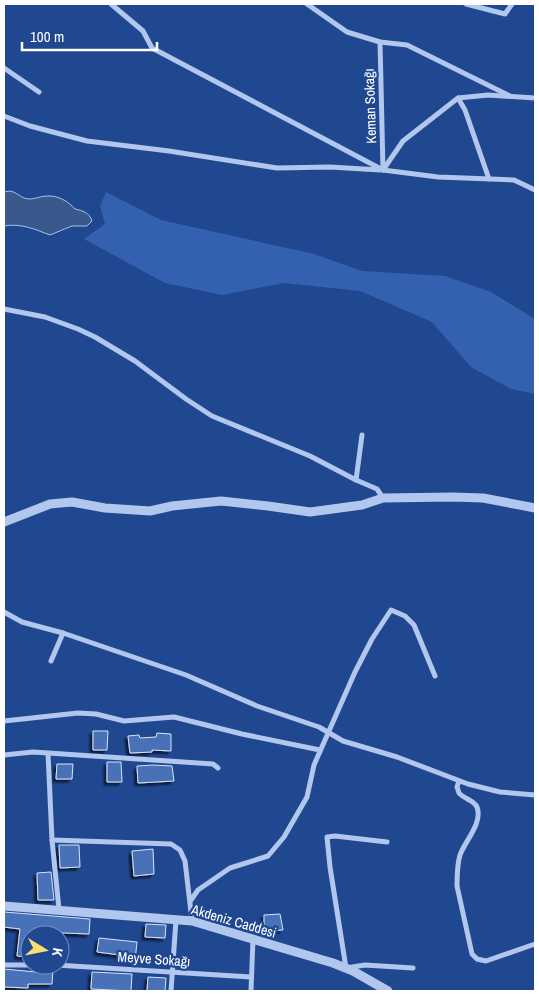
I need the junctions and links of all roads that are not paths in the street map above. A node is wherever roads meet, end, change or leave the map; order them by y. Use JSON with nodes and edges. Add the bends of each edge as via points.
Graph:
{"nodes":[{"id":1,"x":111,"y":4,"type":"edge"},
{"id":2,"x":307,"y":4,"type":"edge"},
{"id":3,"x":466,"y":4,"type":"edge"},
{"id":4,"x":512,"y":4,"type":"edge"},
{"id":5,"x":380,"y":42,"type":"junction"},
{"id":6,"x":4,"y":68,"type":"edge"},
{"id":7,"x":39,"y":92,"type":"dead end"},
{"id":8,"x":510,"y":96,"type":"junction"},
{"id":9,"x":458,"y":98,"type":"junction"},
{"id":10,"x":535,"y":98,"type":"edge"},
{"id":11,"x":4,"y":116,"type":"edge"},
{"id":12,"x":384,"y":170,"type":"junction"},
{"id":13,"x":489,"y":179,"type":"junction"},
{"id":14,"x":535,"y":190,"type":"edge"},
{"id":15,"x":4,"y":309,"type":"edge"},
{"id":16,"x":362,"y":435,"type":"dead end"},
{"id":17,"x":356,"y":480,"type":"junction"},
{"id":18,"x":383,"y":498,"type":"junction"},
{"id":19,"x":535,"y":508,"type":"edge"},
{"id":20,"x":4,"y":522,"type":"edge"},
{"id":21,"x":4,"y":612,"type":"edge"},
{"id":22,"x":63,"y":633,"type":"junction"},
{"id":23,"x":51,"y":661,"type":"dead end"},
{"id":24,"x":435,"y":676,"type":"dead end"},
{"id":25,"x":4,"y":721,"type":"edge"},
{"id":26,"x":328,"y":732,"type":"junction"},
{"id":27,"x":320,"y":750,"type":"junction"},
{"id":28,"x":48,"y":753,"type":"junction"},
{"id":29,"x":4,"y":755,"type":"edge"},
{"id":30,"x":218,"y":768,"type":"dead end"},
{"id":31,"x":459,"y":781,"type":"junction"},
{"id":32,"x":535,"y":796,"type":"edge"},
{"id":33,"x":52,"y":840,"type":"junction"},
{"id":34,"x":388,"y":842,"type":"dead end"},
{"id":35,"x":191,"y":900,"type":"junction"},
{"id":36,"x":4,"y":906,"type":"edge"},
{"id":37,"x":59,"y":909,"type":"junction"},
{"id":38,"x":176,"y":920,"type":"junction"},
{"id":39,"x":192,"y":922,"type":"junction"},
{"id":40,"x":253,"y":940,"type":"junction"},
{"id":41,"x":535,"y":944,"type":"edge"},
{"id":42,"x":4,"y":965,"type":"edge"},
{"id":43,"x":20,"y":965,"type":"edge"},
{"id":44,"x":70,"y":966,"type":"edge"},
{"id":45,"x":346,"y":968,"type":"junction"},
{"id":46,"x":413,"y":968,"type":"dead end"},
{"id":47,"x":172,"y":972,"type":"junction"},
{"id":48,"x":251,"y":977,"type":"junction"},
{"id":49,"x":171,"y":991,"type":"edge"},
{"id":50,"x":251,"y":991,"type":"edge"},
{"id":51,"x":388,"y":991,"type":"edge"}],
"edges":[{"from":1,"to":12,"type":"street","via":[[143,31],[152,48]]},
{"from":2,"to":5,"type":"street","via":[[347,32]]},
{"from":3,"to":4,"type":"street","via":[[505,14]]},
{"from":5,"to":8,"type":"street","via":[[407,45]]},
{"from":5,"to":12,"type":"street","name":"Keman Sokağı"},
{"from":6,"to":7,"type":"street"},
{"from":8,"to":9,"type":"street"},
{"from":8,"to":10,"type":"street"},
{"from":9,"to":12,"type":"street","via":[[403,141]]},
{"from":9,"to":13,"type":"street"},
{"from":11,"to":12,"type":"street","via":[[86,141],[277,168]]},
{"from":12,"to":13,"type":"street"},
{"from":13,"to":14,"type":"street","via":[[514,180]]},
{"from":15,"to":17,"type":"street","via":[[45,317],[95,337],[212,416],[293,449]]},
{"from":16,"to":17,"type":"street"},
{"from":17,"to":18,"type":"street","via":[[377,489]]},
{"from":18,"to":19,"type":"street","via":[[483,498]]},
{"from":18,"to":20,"type":"street","via":[[362,506],[310,512],[220,501],[150,511],[72,502],[50,504]]},
{"from":21,"to":22,"type":"street","via":[[22,622]]},
{"from":22,"to":23,"type":"street"},
{"from":22,"to":26,"type":"street","via":[[186,675]]},
{"from":24,"to":26,"type":"street","via":[[414,625],[405,616],[391,610],[372,639]]},
{"from":25,"to":27,"type":"street","via":[[78,713],[124,721],[174,717]]},
{"from":26,"to":27,"type":"street"},
{"from":26,"to":31,"type":"street","via":[[343,741],[403,759]]},
{"from":27,"to":35,"type":"street","via":[[307,797],[284,837],[268,856],[230,868],[198,890]]},
{"from":28,"to":29,"type":"street"},
{"from":28,"to":30,"type":"street","via":[[213,764]]},
{"from":28,"to":33,"type":"street"},
{"from":31,"to":32,"type":"street","via":[[488,790]]},
{"from":31,"to":41,"type":"street","via":[[459,793],[475,805],[478,813],[475,828],[460,856],[457,876],[472,954],[486,961]]},
{"from":33,"to":35,"type":"street","via":[[171,844],[180,850],[185,861]]},
{"from":33,"to":37,"type":"street"},
{"from":34,"to":45,"type":"street","via":[[328,837]]},
{"from":35,"to":39,"type":"street"},
{"from":36,"to":37,"type":"street","name":"Akdeniz Caddesi"},
{"from":37,"to":38,"type":"street","name":"Akdeniz Caddesi"},
{"from":38,"to":39,"type":"street","name":"Akdeniz Caddesi"},
{"from":38,"to":47,"type":"street"},
{"from":39,"to":40,"type":"street","name":"Akdeniz Caddesi"},
{"from":40,"to":45,"type":"street","name":"Akdeniz Caddesi"},
{"from":40,"to":48,"type":"street"},
{"from":42,"to":43,"type":"street"},
{"from":44,"to":47,"type":"street","name":"Meyve Sokağı"},
{"from":45,"to":46,"type":"street","via":[[365,965]]},
{"from":45,"to":51,"type":"street","name":"Akdeniz Caddesi"},
{"from":47,"to":48,"type":"street","name":"Meyve Sokağı"},
{"from":47,"to":49,"type":"street"},
{"from":48,"to":50,"type":"street"}]}
